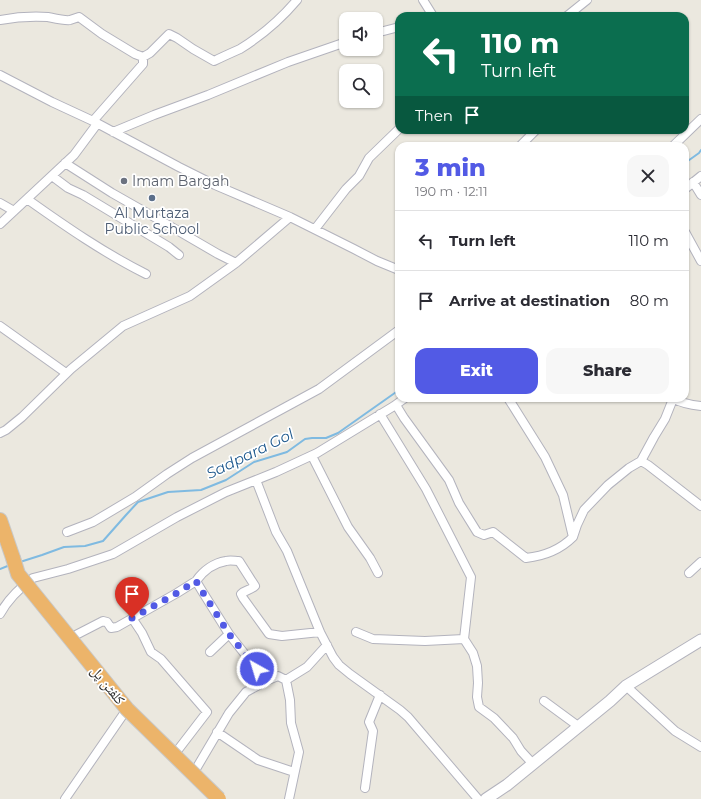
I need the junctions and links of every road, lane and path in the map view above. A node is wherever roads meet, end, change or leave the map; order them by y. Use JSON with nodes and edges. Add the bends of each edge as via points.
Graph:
{"nodes":[{"id":1,"x":297,"y":0,"type":"edge"},
{"id":2,"x":423,"y":0,"type":"edge"},
{"id":3,"x":587,"y":0,"type":"edge"},
{"id":4,"x":430,"y":12,"type":"edge"},
{"id":5,"x":572,"y":12,"type":"edge"},
{"id":6,"x":0,"y":20,"type":"edge"},
{"id":7,"x":395,"y":27,"type":"edge"},
{"id":8,"x":383,"y":31,"type":"edge"},
{"id":9,"x":339,"y":44,"type":"edge"},
{"id":10,"x":143,"y":57,"type":"junction"},
{"id":11,"x":0,"y":75,"type":"edge"},
{"id":12,"x":701,"y":119,"type":"edge"},
{"id":13,"x":95,"y":123,"type":"junction"},
{"id":14,"x":689,"y":131,"type":"edge"},
{"id":15,"x":113,"y":132,"type":"junction"},
{"id":16,"x":395,"y":133,"type":"edge"},
{"id":17,"x":532,"y":134,"type":"edge"},
{"id":18,"x":685,"y":134,"type":"edge"},
{"id":19,"x":524,"y":142,"type":"edge"},
{"id":20,"x":677,"y":142,"type":"edge"},
{"id":21,"x":65,"y":163,"type":"junction"},
{"id":22,"x":52,"y":176,"type":"junction"},
{"id":23,"x":701,"y":176,"type":"edge"},
{"id":24,"x":693,"y":182,"type":"junction"},
{"id":25,"x":689,"y":186,"type":"edge"},
{"id":26,"x":701,"y":195,"type":"edge"},
{"id":27,"x":27,"y":199,"type":"junction"},
{"id":28,"x":0,"y":203,"type":"edge"},
{"id":29,"x":14,"y":211,"type":"junction"},
{"id":30,"x":290,"y":217,"type":"junction"},
{"id":31,"x":0,"y":224,"type":"edge"},
{"id":32,"x":315,"y":229,"type":"junction"},
{"id":33,"x":689,"y":239,"type":"edge"},
{"id":34,"x":179,"y":255,"type":"dead end"},
{"id":35,"x":701,"y":261,"type":"edge"},
{"id":36,"x":236,"y":263,"type":"junction"},
{"id":37,"x":395,"y":268,"type":"edge"},
{"id":38,"x":146,"y":274,"type":"dead end"},
{"id":39,"x":0,"y":326,"type":"edge"},
{"id":40,"x":395,"y":333,"type":"edge"},
{"id":41,"x":66,"y":373,"type":"junction"},
{"id":42,"x":400,"y":402,"type":"edge"},
{"id":43,"x":511,"y":402,"type":"edge"},
{"id":44,"x":671,"y":402,"type":"edge"},
{"id":45,"x":679,"y":402,"type":"edge"},
{"id":46,"x":396,"y":405,"type":"junction"},
{"id":47,"x":701,"y":406,"type":"edge"},
{"id":48,"x":380,"y":414,"type":"junction"},
{"id":49,"x":0,"y":433,"type":"edge"},
{"id":50,"x":312,"y":456,"type":"junction"},
{"id":51,"x":641,"y":461,"type":"junction"},
{"id":52,"x":256,"y":480,"type":"junction"},
{"id":53,"x":701,"y":506,"type":"edge"},
{"id":54,"x":0,"y":520,"type":"edge"},
{"id":55,"x":67,"y":532,"type":"dead end"},
{"id":56,"x":573,"y":537,"type":"junction"},
{"id":57,"x":701,"y":562,"type":"edge"},
{"id":58,"x":378,"y":573,"type":"dead end"},
{"id":59,"x":689,"y":573,"type":"dead end"},
{"id":60,"x":196,"y":581,"type":"junction"},
{"id":61,"x":0,"y":614,"type":"edge"},
{"id":62,"x":132,"y":618,"type":"junction"},
{"id":63,"x":320,"y":632,"type":"junction"},
{"id":64,"x":356,"y":632,"type":"dead end"},
{"id":65,"x":229,"y":634,"type":"junction"},
{"id":66,"x":70,"y":638,"type":"junction"},
{"id":67,"x":464,"y":639,"type":"junction"},
{"id":68,"x":701,"y":640,"type":"edge"},
{"id":69,"x":327,"y":645,"type":"junction"},
{"id":70,"x":210,"y":652,"type":"dead end"},
{"id":71,"x":286,"y":680,"type":"junction"},
{"id":72,"x":266,"y":681,"type":"junction"},
{"id":73,"x":626,"y":686,"type":"junction"},
{"id":74,"x":380,"y":695,"type":"junction"},
{"id":75,"x":544,"y":701,"type":"dead end"},
{"id":76,"x":127,"y":709,"type":"junction"},
{"id":77,"x":578,"y":726,"type":"junction"},
{"id":78,"x":217,"y":732,"type":"junction"},
{"id":79,"x":701,"y":747,"type":"edge"},
{"id":80,"x":174,"y":755,"type":"junction"},
{"id":81,"x":533,"y":764,"type":"junction"},
{"id":82,"x":294,"y":772,"type":"junction"},
{"id":83,"x":193,"y":774,"type":"junction"},
{"id":84,"x":365,"y":788,"type":"dead end"},
{"id":85,"x":65,"y":799,"type":"edge"},
{"id":86,"x":219,"y":799,"type":"edge"},
{"id":87,"x":289,"y":799,"type":"edge"},
{"id":88,"x":478,"y":799,"type":"edge"},
{"id":89,"x":486,"y":799,"type":"edge"}],
"edges":[{"from":1,"to":10,"type":"street","via":[[257,37],[214,61],[169,34]]},
{"from":2,"to":4,"type":"street"},
{"from":3,"to":5,"type":"street"},
{"from":6,"to":10,"type":"street","via":[[21,17],[69,20],[79,17],[102,34]]},
{"from":7,"to":8,"type":"street"},
{"from":9,"to":15,"type":"street","via":[[288,62]]},
{"from":10,"to":13,"type":"street","via":[[143,64]]},
{"from":11,"to":13,"type":"street"},
{"from":12,"to":14,"type":"street"},
{"from":13,"to":15,"type":"street"},
{"from":13,"to":21,"type":"street","via":[[74,155]]},
{"from":15,"to":30,"type":"street","via":[[209,182]]},
{"from":16,"to":32,"type":"street","via":[[369,158],[359,176]]},
{"from":17,"to":19,"type":"street"},
{"from":18,"to":20,"type":"street"},
{"from":21,"to":22,"type":"street"},
{"from":21,"to":36,"type":"street","via":[[112,193]]},
{"from":22,"to":27,"type":"street"},
{"from":22,"to":34,"type":"street"},
{"from":23,"to":24,"type":"street"},
{"from":24,"to":25,"type":"street"},
{"from":24,"to":26,"type":"street"},
{"from":27,"to":29,"type":"street"},
{"from":27,"to":38,"type":"street","via":[[99,248]]},
{"from":28,"to":29,"type":"street"},
{"from":29,"to":31,"type":"street"},
{"from":30,"to":32,"type":"street"},
{"from":30,"to":36,"type":"street"},
{"from":32,"to":37,"type":"street"},
{"from":33,"to":35,"type":"street"},
{"from":36,"to":41,"type":"street","via":[[190,296],[123,326]]},
{"from":39,"to":41,"type":"street"},
{"from":40,"to":55,"type":"street","via":[[319,389],[192,458],[93,522]]},
{"from":41,"to":49,"type":"street","via":[[22,417]]},
{"from":42,"to":46,"type":"street"},
{"from":43,"to":56,"type":"street","via":[[545,457],[563,495]]},
{"from":44,"to":51,"type":"street","via":[[665,419]]},
{"from":45,"to":47,"type":"street"},
{"from":46,"to":48,"type":"street"},
{"from":46,"to":56,"type":"street","via":[[449,480],[459,503],[478,532],[484,536],[493,532],[526,558],[550,553]]},
{"from":48,"to":50,"type":"street"},
{"from":48,"to":67,"type":"street","via":[[426,489],[471,577]]},
{"from":50,"to":52,"type":"street"},
{"from":50,"to":58,"type":"street","via":[[348,528]]},
{"from":51,"to":53,"type":"street"},
{"from":51,"to":56,"type":"street","via":[[608,485],[584,510]]},
{"from":52,"to":61,"type":"street","via":[[177,517],[113,554],[33,578],[6,604]]},
{"from":52,"to":63,"type":"street"},
{"from":54,"to":66,"type":"highway","name":"کلفٹن پل","bridge":true,"via":[[18,574]]},
{"from":57,"to":59,"type":"street"},
{"from":60,"to":62,"type":"street"},
{"from":60,"to":63,"type":"street","via":[[211,567],[226,561],[239,561],[255,586],[241,594],[269,634],[282,636]]},
{"from":60,"to":65,"type":"street"},
{"from":62,"to":66,"type":"street","via":[[111,628],[103,621]]},
{"from":62,"to":80,"type":"street","via":[[151,652],[161,659],[207,712]]},
{"from":63,"to":69,"type":"street"},
{"from":64,"to":67,"type":"street","via":[[373,639]]},
{"from":65,"to":70,"type":"street"},
{"from":65,"to":72,"type":"street"},
{"from":66,"to":76,"type":"highway","name":"کلفٹن پل","bridge":true},
{"from":67,"to":81,"type":"street","via":[[473,653],[477,666],[479,707],[513,738]]},
{"from":68,"to":73,"type":"street"},
{"from":69,"to":71,"type":"street","via":[[307,667]]},
{"from":69,"to":74,"type":"street","via":[[339,665]]},
{"from":71,"to":72,"type":"street","via":[[278,676]]},
{"from":71,"to":82,"type":"street","via":[[291,723],[298,752]]},
{"from":72,"to":78,"type":"street","via":[[246,692]]},
{"from":73,"to":77,"type":"street"},
{"from":73,"to":79,"type":"street","via":[[675,731]]},
{"from":74,"to":84,"type":"street","via":[[369,722],[372,731]]},
{"from":74,"to":88,"type":"street","via":[[408,717]]},
{"from":75,"to":77,"type":"street"},
{"from":76,"to":80,"type":"highway","name":"کلفٹن پل","bridge":true},
{"from":76,"to":85,"type":"street"},
{"from":77,"to":81,"type":"street"},
{"from":78,"to":82,"type":"street","via":[[258,760]]},
{"from":78,"to":83,"type":"street"},
{"from":80,"to":83,"type":"highway","name":"کلفٹن پل","bridge":true},
{"from":81,"to":89,"type":"street"},
{"from":82,"to":87,"type":"street"},
{"from":83,"to":86,"type":"highway","name":"کلفٹن پل","bridge":true}]}
